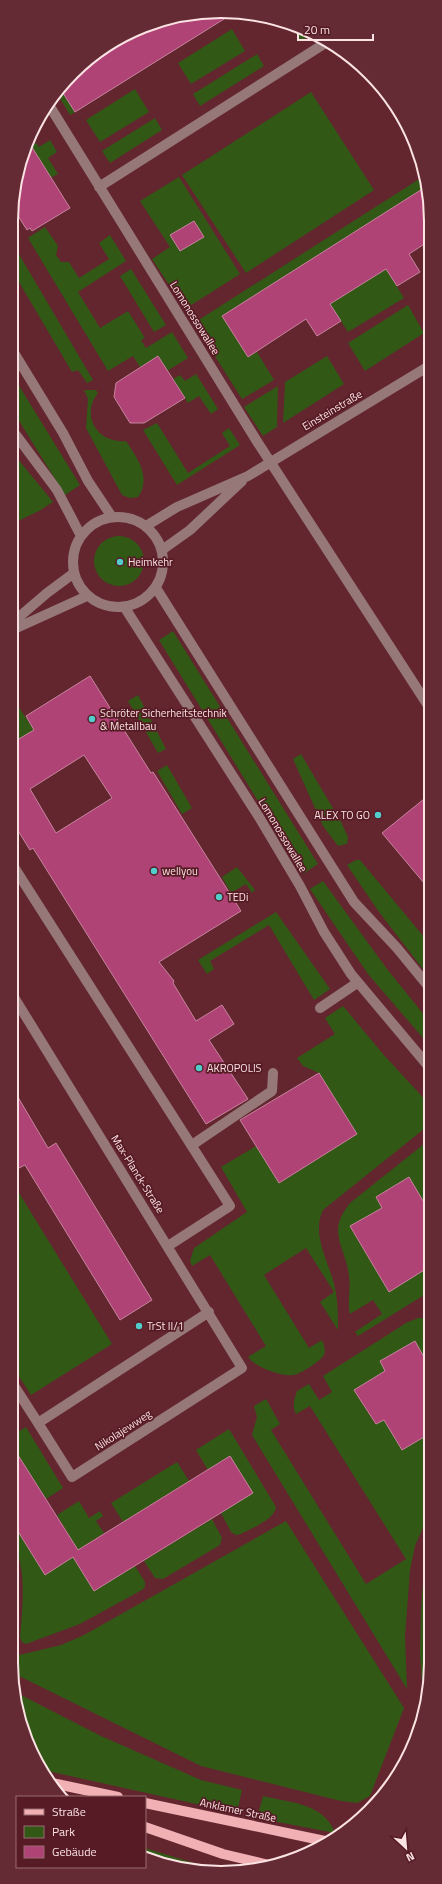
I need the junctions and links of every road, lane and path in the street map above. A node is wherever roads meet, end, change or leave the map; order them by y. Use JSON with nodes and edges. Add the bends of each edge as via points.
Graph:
{"nodes":[{"id":1,"x":322,"y":45,"type":"edge"},
{"id":2,"x":51,"y":109,"type":"edge"},
{"id":3,"x":99,"y":186,"type":"junction"},
{"id":4,"x":18,"y":359,"type":"edge"},
{"id":5,"x":424,"y":369,"type":"edge"},
{"id":6,"x":18,"y":439,"type":"edge"},
{"id":7,"x":270,"y":462,"type":"junction"},
{"id":8,"x":248,"y":476,"type":"junction"},
{"id":9,"x":112,"y":517,"type":"junction"},
{"id":10,"x":146,"y":526,"type":"junction"},
{"id":11,"x":81,"y":536,"type":"junction"},
{"id":12,"x":162,"y":550,"type":"junction"},
{"id":13,"x":74,"y":573,"type":"junction"},
{"id":14,"x":156,"y":588,"type":"junction"},
{"id":15,"x":87,"y":596,"type":"junction"},
{"id":16,"x":125,"y":608,"type":"junction"},
{"id":17,"x":18,"y":618,"type":"edge"},
{"id":18,"x":18,"y":627,"type":"edge"},
{"id":19,"x":424,"y":699,"type":"edge"},
{"id":20,"x":18,"y":873,"type":"edge"},
{"id":21,"x":424,"y":981,"type":"edge"},
{"id":22,"x":358,"y":983,"type":"junction"},
{"id":23,"x":18,"y":1004,"type":"edge"},
{"id":24,"x":320,"y":1008,"type":"dead end"},
{"id":25,"x":424,"y":1061,"type":"edge"},
{"id":26,"x":273,"y":1073,"type":"dead end"},
{"id":27,"x":192,"y":1145,"type":"junction"},
{"id":28,"x":168,"y":1246,"type":"junction"},
{"id":29,"x":209,"y":1312,"type":"junction"},
{"id":30,"x":242,"y":1368,"type":"joint"},
{"id":31,"x":18,"y":1392,"type":"edge"},
{"id":32,"x":38,"y":1423,"type":"junction"},
{"id":33,"x":58,"y":1784,"type":"edge"},
{"id":34,"x":113,"y":1796,"type":"edge"},
{"id":35,"x":146,"y":1803,"type":"edge"},
{"id":36,"x":146,"y":1827,"type":"edge"},
{"id":37,"x":320,"y":1840,"type":"edge"},
{"id":38,"x":258,"y":1862,"type":"edge"}],
"edges":[{"from":1,"to":3,"type":"street"},
{"from":2,"to":3,"type":"street","name":"Lomonossowallee"},
{"from":3,"to":7,"type":"street","name":"Lomonossowallee"},
{"from":4,"to":9,"type":"street","via":[[63,433],[88,481]]},
{"from":5,"to":7,"type":"street","name":"Einsteinstraße"},
{"from":6,"to":11,"type":"street","via":[[57,490]]},
{"from":7,"to":8,"type":"street","name":"Einsteinstraße"},
{"from":7,"to":19,"type":"street","name":"Lomonossowallee"},
{"from":8,"to":10,"type":"street","name":"Einsteinstraße","via":[[177,507]]},
{"from":8,"to":12,"type":"street","name":"Einsteinstraße","via":[[190,530]]},
{"from":9,"to":10,"type":"street","via":[[136,520]]},
{"from":9,"to":11,"type":"street","via":[[89,527]]},
{"from":10,"to":12,"type":"street"},
{"from":11,"to":13,"type":"street","via":[[75,548]]},
{"from":12,"to":14,"type":"street","via":[[162,575]]},
{"from":13,"to":15,"type":"street"},
{"from":13,"to":17,"type":"street"},
{"from":14,"to":16,"type":"street","via":[[142,601]]},
{"from":14,"to":21,"type":"street","via":[[354,902]]},
{"from":15,"to":16,"type":"street","via":[[105,606]]},
{"from":15,"to":18,"type":"street"},
{"from":16,"to":22,"type":"street","name":"Lomonossowallee","via":[[232,775],[300,886],[324,932]]},
{"from":20,"to":27,"type":"street"},
{"from":22,"to":24,"type":"street"},
{"from":22,"to":25,"type":"street","name":"Lomonossowallee"},
{"from":23,"to":28,"type":"street","name":"Max-Planck-Straße"},
{"from":26,"to":27,"type":"street","via":[[272,1091]]},
{"from":27,"to":28,"type":"street","via":[[230,1206]]},
{"from":28,"to":29,"type":"street","name":"Max-Planck-Straße"},
{"from":29,"to":30,"type":"street","name":"Max-Planck-Straße"},
{"from":29,"to":32,"type":"street"},
{"from":30,"to":32,"type":"street","name":"Nikolajewweg","via":[[72,1477]]},
{"from":31,"to":32,"type":"street","name":"Nikolajewweg"},
{"from":33,"to":34,"type":"main road"},
{"from":35,"to":37,"type":"main road","name":"Anklamer Straße"},
{"from":36,"to":38,"type":"main road","via":[[223,1854]]}]}
